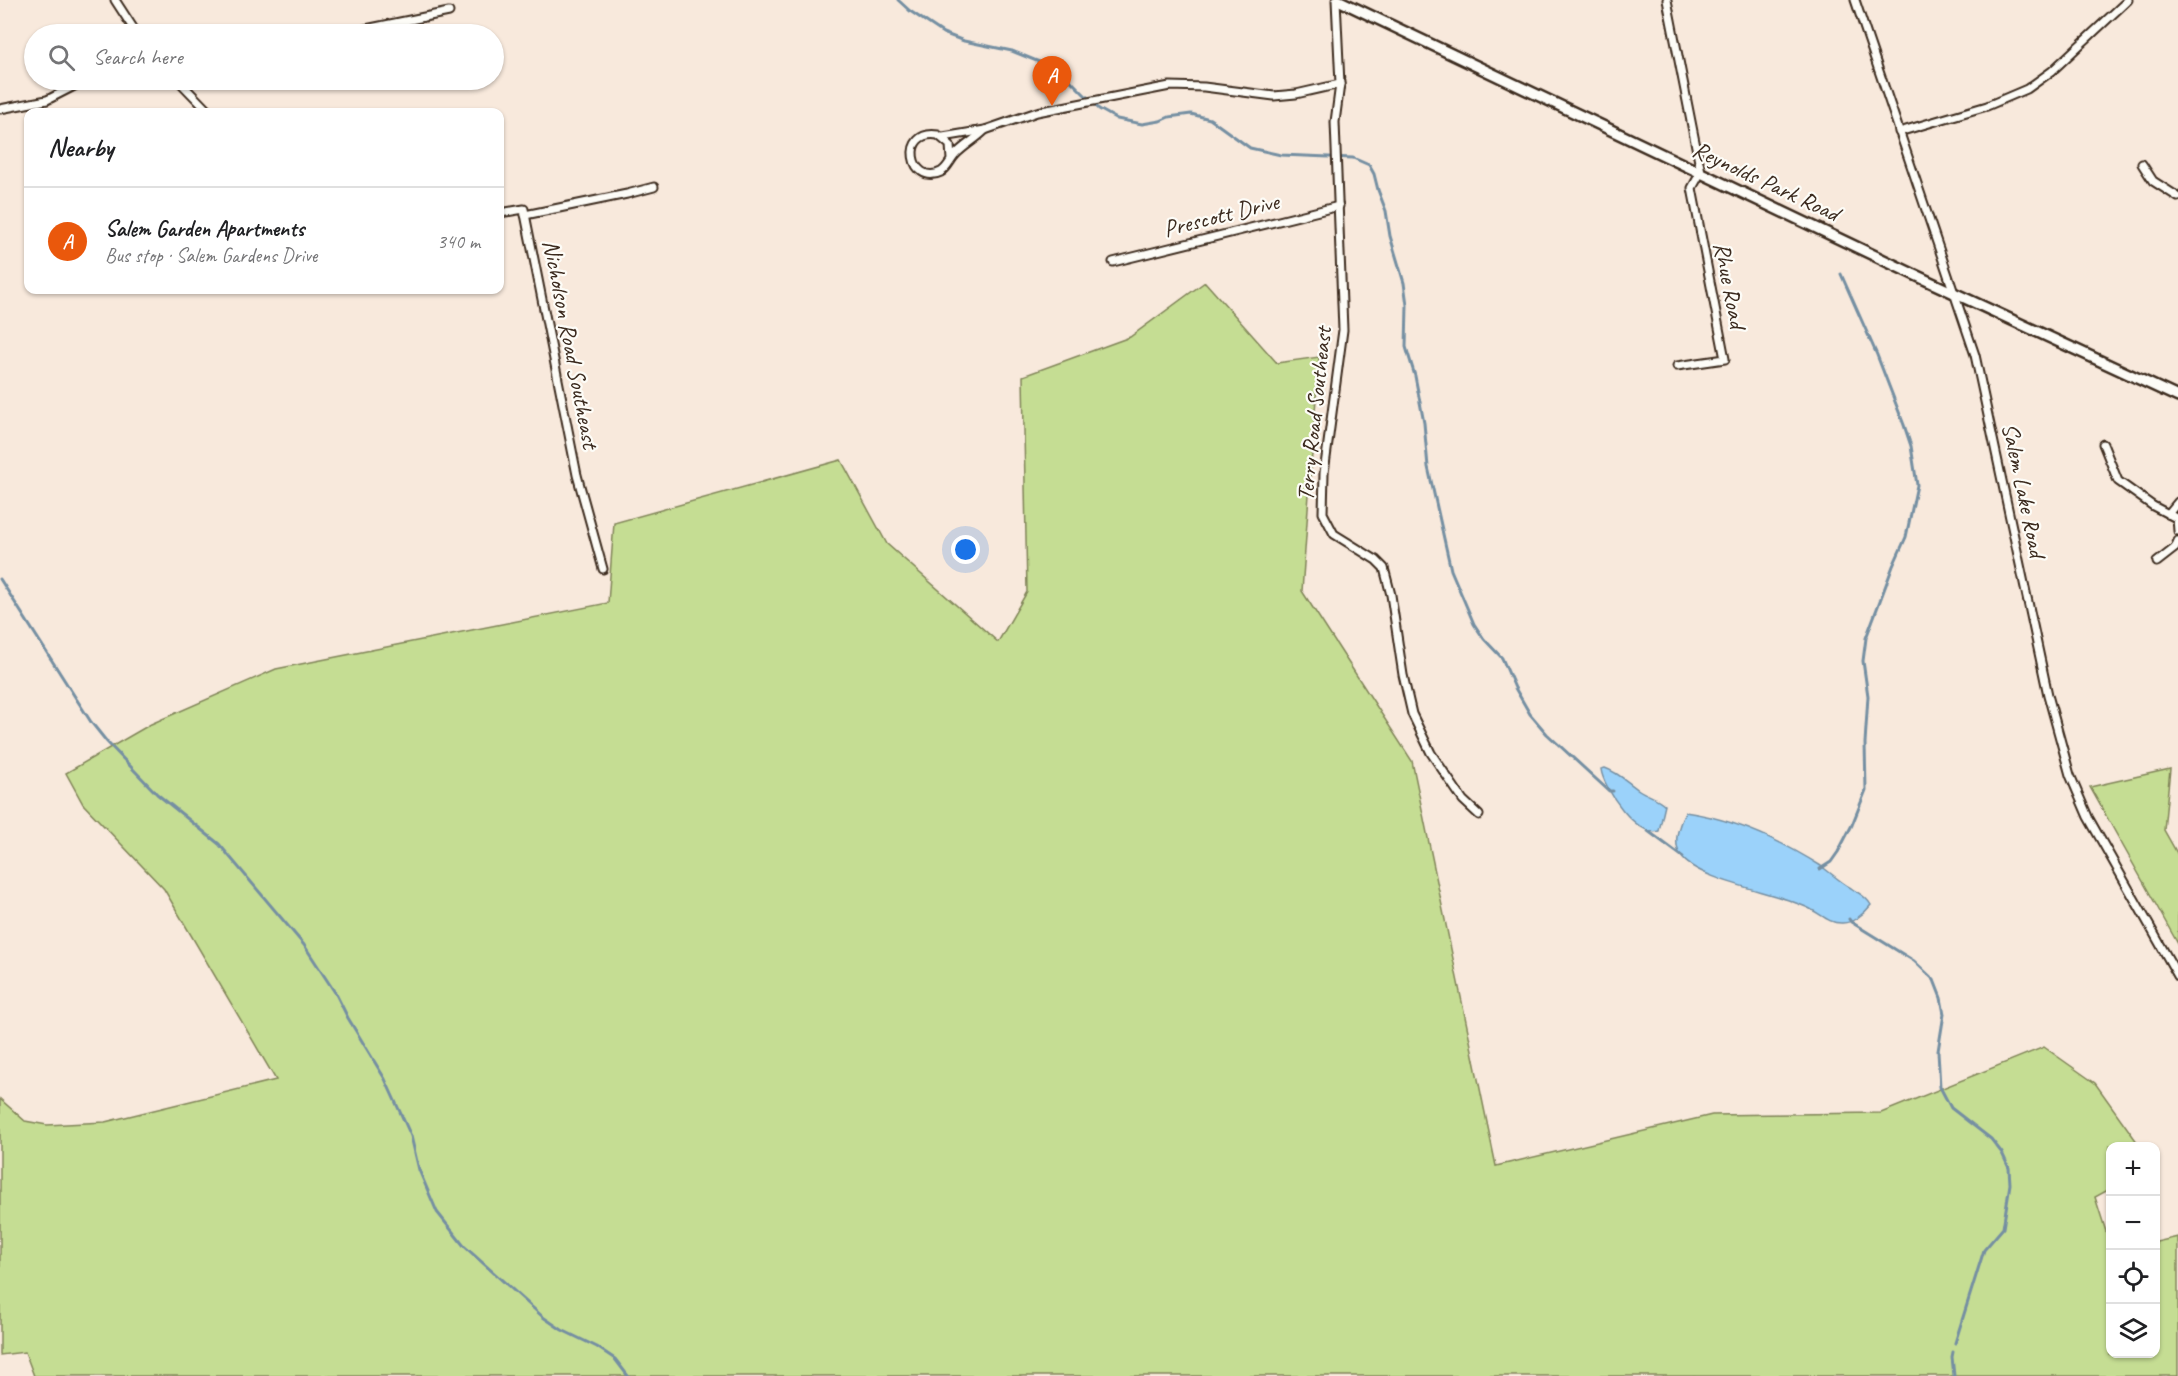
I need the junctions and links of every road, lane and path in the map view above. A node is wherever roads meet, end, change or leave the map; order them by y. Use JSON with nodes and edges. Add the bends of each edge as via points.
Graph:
{"nodes":[{"id":1,"x":115,"y":0,"type":"edge"},
{"id":2,"x":1337,"y":0,"type":"edge"},
{"id":3,"x":1667,"y":0,"type":"edge"},
{"id":4,"x":1855,"y":0,"type":"edge"},
{"id":5,"x":2128,"y":0,"type":"edge"},
{"id":6,"x":449,"y":12,"type":"dead end"},
{"id":7,"x":131,"y":24,"type":"edge"},
{"id":8,"x":391,"y":24,"type":"edge"},
{"id":9,"x":1340,"y":84,"type":"junction"},
{"id":10,"x":66,"y":90,"type":"edge"},
{"id":11,"x":188,"y":90,"type":"edge"},
{"id":12,"x":205,"y":108,"type":"edge"},
{"id":13,"x":0,"y":109,"type":"edge"},
{"id":14,"x":985,"y":130,"type":"junction"},
{"id":15,"x":1899,"y":132,"type":"junction"},
{"id":16,"x":942,"y":138,"type":"junction"},
{"id":17,"x":951,"y":160,"type":"junction"},
{"id":18,"x":2142,"y":164,"type":"dead end"},
{"id":19,"x":1701,"y":172,"type":"junction"},
{"id":20,"x":654,"y":187,"type":"dead end"},
{"id":21,"x":2178,"y":197,"type":"edge"},
{"id":22,"x":1339,"y":206,"type":"junction"},
{"id":23,"x":504,"y":212,"type":"edge"},
{"id":24,"x":525,"y":215,"type":"junction"},
{"id":25,"x":1113,"y":262,"type":"dead end"},
{"id":26,"x":1953,"y":292,"type":"junction"},
{"id":27,"x":1677,"y":366,"type":"dead end"},
{"id":28,"x":2178,"y":397,"type":"edge"},
{"id":29,"x":2103,"y":444,"type":"dead end"},
{"id":30,"x":2178,"y":502,"type":"edge"},
{"id":31,"x":2168,"y":514,"type":"junction"},
{"id":32,"x":2177,"y":519,"type":"edge"},
{"id":33,"x":2178,"y":531,"type":"edge"},
{"id":34,"x":2178,"y":541,"type":"edge"},
{"id":35,"x":2157,"y":562,"type":"dead end"},
{"id":36,"x":603,"y":569,"type":"dead end"},
{"id":37,"x":1479,"y":815,"type":"dead end"},
{"id":38,"x":2178,"y":976,"type":"edge"}],
"edges":[{"from":1,"to":7,"type":"street"},
{"from":2,"to":9,"type":"street","name":"Terry Road Southeast"},
{"from":2,"to":19,"type":"main road","name":"Reynolds Park Road"},
{"from":3,"to":19,"type":"street"},
{"from":4,"to":15,"type":"street","name":"Salem Lake Road"},
{"from":5,"to":15,"type":"street","via":[[2052,71],[2027,89],[1986,106]]},
{"from":6,"to":8,"type":"street"},
{"from":9,"to":14,"type":"street","via":[[1274,96],[1170,86],[1037,112]]},
{"from":9,"to":22,"type":"street","name":"Terry Road Southeast","via":[[1335,122]]},
{"from":10,"to":13,"type":"street","via":[[47,100]]},
{"from":11,"to":12,"type":"street"},
{"from":14,"to":16,"type":"street"},
{"from":14,"to":17,"type":"street"},
{"from":15,"to":26,"type":"street","name":"Salem Lake Road"},
{"from":16,"to":17,"type":"street","via":[[950,145]]},
{"from":16,"to":17,"type":"street","via":[[928,135],[918,141],[913,151],[914,162],[920,170],[933,174],[942,171]]},
{"from":18,"to":21,"type":"street","via":[[2153,181]]},
{"from":19,"to":26,"type":"main road","name":"Reynolds Park Road"},
{"from":19,"to":27,"type":"street","name":"Rhue Road","via":[[1692,189],[1725,359]]},
{"from":20,"to":24,"type":"street"},
{"from":22,"to":25,"type":"street","name":"Prescott Drive"},
{"from":22,"to":37,"type":"street","name":"Terry Road Southeast","via":[[1343,330],[1324,473],[1323,513],[1334,534],[1384,568],[1412,714],[1431,753],[1463,800]]},
{"from":23,"to":24,"type":"street","name":"Nicholson Road Southeast","via":[[524,208]]},
{"from":24,"to":36,"type":"street","name":"Nicholson Road Southeast","via":[[577,475]]},
{"from":26,"to":28,"type":"main road","name":"Reynolds Park Road"},
{"from":26,"to":38,"type":"street","name":"Salem Lake Road","via":[[1975,355],[2048,695],[2070,775],[2088,817]]},
{"from":29,"to":31,"type":"street","via":[[2118,481]]},
{"from":30,"to":31,"type":"street"},
{"from":31,"to":32,"type":"street"},
{"from":32,"to":33,"type":"street"},
{"from":34,"to":35,"type":"street"}]}
